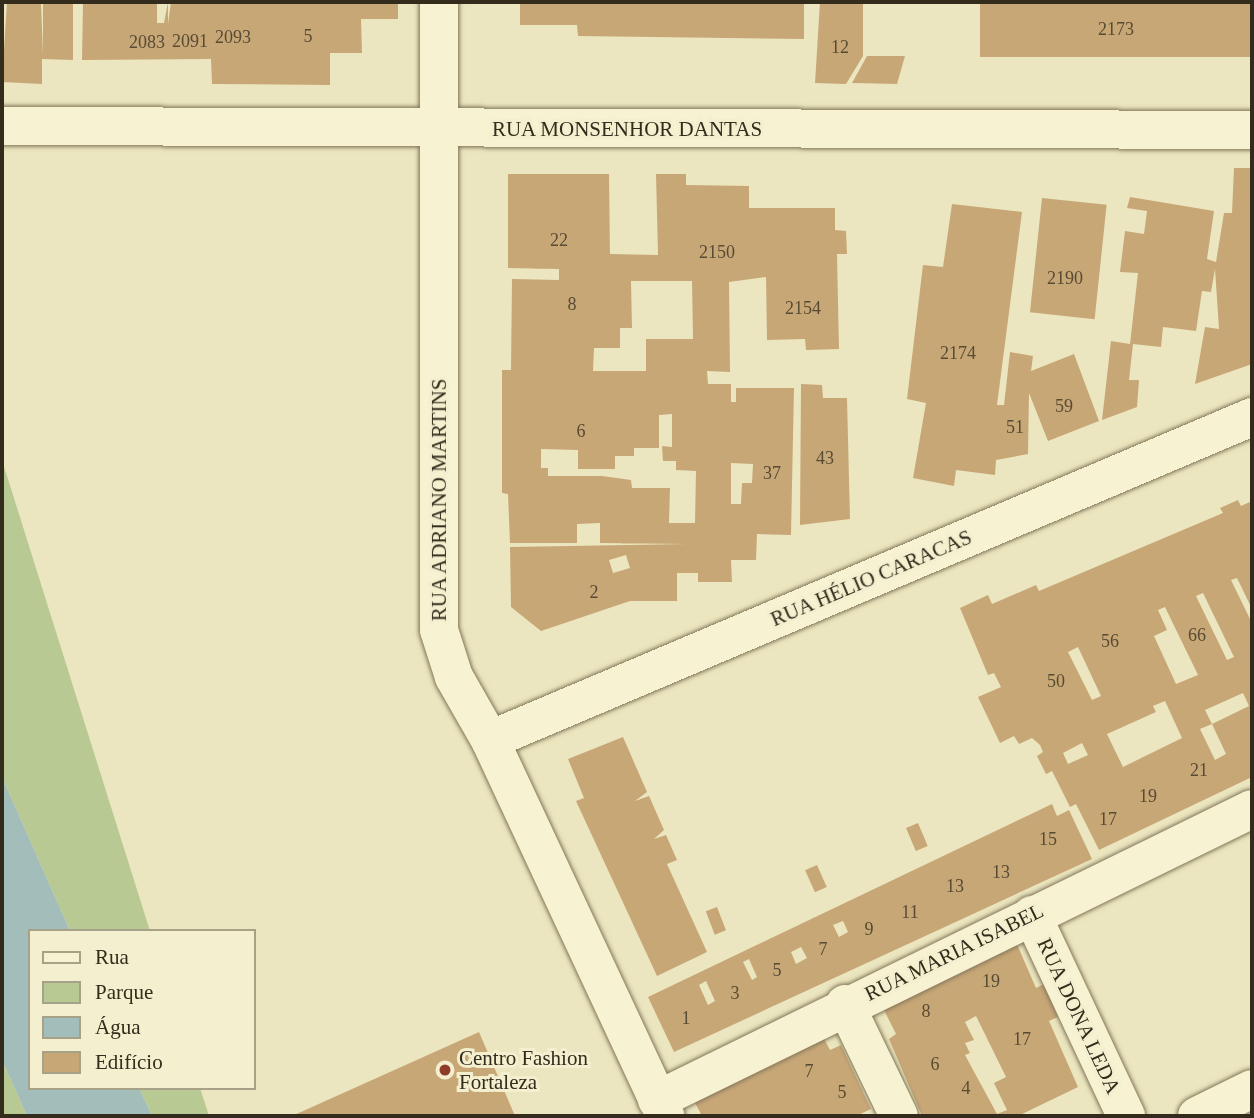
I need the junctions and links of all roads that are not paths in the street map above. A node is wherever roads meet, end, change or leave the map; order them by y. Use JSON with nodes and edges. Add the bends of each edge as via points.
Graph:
{"nodes":[{"id":1,"x":439,"y":2,"type":"edge"},
{"id":2,"x":2,"y":126,"type":"edge"},
{"id":3,"x":440,"y":129,"type":"junction"},
{"id":4,"x":1252,"y":130,"type":"edge"},
{"id":5,"x":1252,"y":417,"type":"edge"},
{"id":6,"x":490,"y":740,"type":"junction"},
{"id":7,"x":1252,"y":809,"type":"edge"},
{"id":8,"x":1032,"y":915,"type":"junction"},
{"id":9,"x":845,"y":1004,"type":"junction"},
{"id":10,"x":1252,"y":1089,"type":"edge"},
{"id":11,"x":661,"y":1108,"type":"edge"},
{"id":12,"x":899,"y":1116,"type":"edge"},
{"id":13,"x":1126,"y":1116,"type":"edge"},
{"id":14,"x":1197,"y":1116,"type":"edge"}],
"edges":[{"from":1,"to":3,"type":"street","name":"RUA ADRIANO MARTINS"},
{"from":2,"to":3,"type":"street","name":"RUA MONSENHOR DANTAS"},
{"from":3,"to":4,"type":"street","name":"RUA MONSENHOR DANTAS"},
{"from":3,"to":6,"type":"street","name":"RUA ADRIANO MARTINS","via":[[439,630],[454,677]]},
{"from":5,"to":6,"type":"street","name":"RUA HÉLIO CARACAS"},
{"from":6,"to":11,"type":"street","name":"RUA ADRIANO MARTINS"},
{"from":7,"to":8,"type":"street","name":"RUA MARIA ISABEL"},
{"from":8,"to":9,"type":"street","name":"RUA MARIA ISABEL"},
{"from":8,"to":13,"type":"street","name":"RUA DONA LEDA"},
{"from":9,"to":11,"type":"street","name":"RUA MARIA ISABEL"},
{"from":9,"to":12,"type":"street"},
{"from":10,"to":14,"type":"street"}]}
